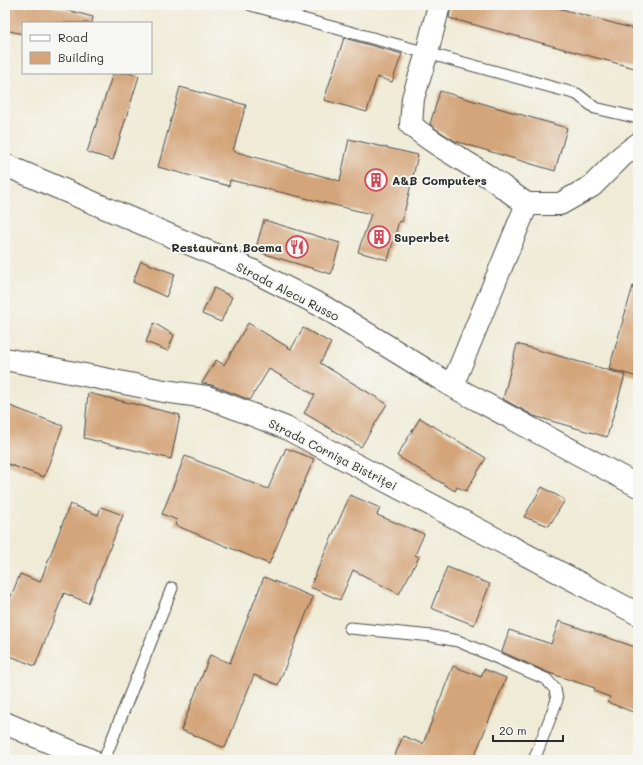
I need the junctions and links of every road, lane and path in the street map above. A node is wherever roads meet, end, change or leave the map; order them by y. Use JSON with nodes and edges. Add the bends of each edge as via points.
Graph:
{"nodes":[{"id":1,"x":251,"y":5,"type":"edge"},
{"id":2,"x":439,"y":5,"type":"edge"},
{"id":3,"x":427,"y":53,"type":"junction"},
{"id":4,"x":638,"y":118,"type":"edge"},
{"id":5,"x":638,"y":144,"type":"edge"},
{"id":6,"x":5,"y":165,"type":"edge"},
{"id":7,"x":527,"y":204,"type":"junction"},
{"id":8,"x":5,"y":359,"type":"edge"},
{"id":9,"x":452,"y":386,"type":"junction"},
{"id":10,"x":638,"y":486,"type":"edge"},
{"id":11,"x":172,"y":588,"type":"dead end"},
{"id":12,"x":638,"y":614,"type":"edge"},
{"id":13,"x":350,"y":628,"type":"dead end"},
{"id":14,"x":5,"y":723,"type":"edge"},
{"id":15,"x":91,"y":760,"type":"edge"},
{"id":16,"x":104,"y":760,"type":"edge"},
{"id":17,"x":534,"y":760,"type":"edge"}],
"edges":[{"from":1,"to":3,"type":"lane"},
{"from":2,"to":3,"type":"street"},
{"from":3,"to":4,"type":"lane","via":[[577,94],[595,108]]},
{"from":3,"to":7,"type":"street","via":[[413,98],[411,124],[428,139],[488,176]]},
{"from":5,"to":7,"type":"street","via":[[592,186],[560,204]]},
{"from":6,"to":9,"type":"street","name":"Strada Alecu Russo","via":[[251,270],[324,307]]},
{"from":7,"to":9,"type":"street"},
{"from":8,"to":12,"type":"street","name":"Strada Cornișa Bistriței","via":[[164,391],[207,397],[253,415],[293,432]]},
{"from":9,"to":10,"type":"street","name":"Strada Alecu Russo"},
{"from":11,"to":16,"type":"lane"},
{"from":13,"to":17,"type":"lane","via":[[458,641],[546,679],[555,689],[557,700]]},
{"from":14,"to":15,"type":"street"}]}
